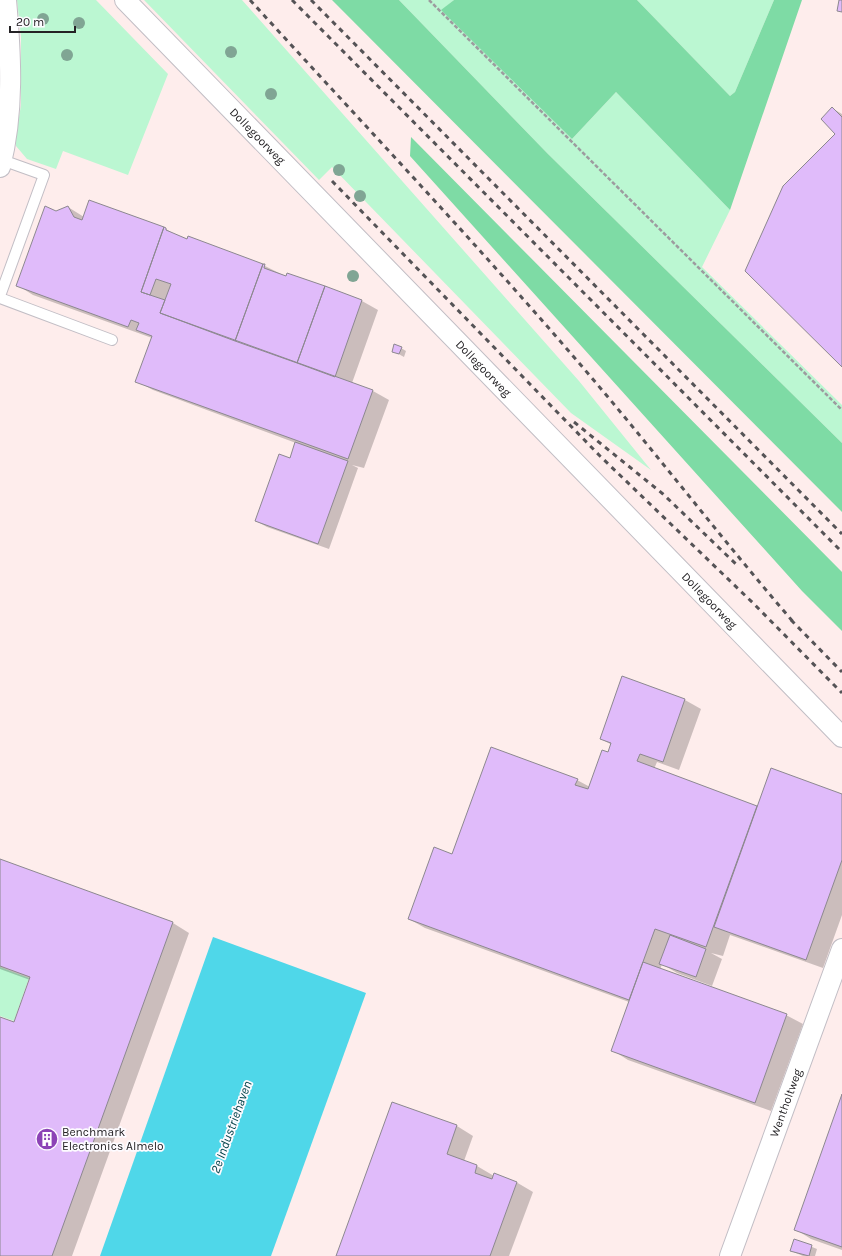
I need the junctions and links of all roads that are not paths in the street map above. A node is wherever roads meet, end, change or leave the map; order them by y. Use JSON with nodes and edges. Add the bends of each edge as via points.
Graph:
{"nodes":[{"id":1,"x":6,"y":0,"type":"edge"},
{"id":2,"x":125,"y":0,"type":"edge"},
{"id":3,"x":1,"y":164,"type":"edge"},
{"id":4,"x":0,"y":297,"type":"edge"},
{"id":5,"x":112,"y":340,"type":"dead end"},
{"id":6,"x":842,"y":737,"type":"edge"},
{"id":7,"x":842,"y":949,"type":"edge"},
{"id":8,"x":730,"y":1256,"type":"edge"}],
"edges":[{"from":1,"to":3,"type":"street","via":[[11,80]]},
{"from":2,"to":6,"type":"street","name":"Dollegoorweg"},
{"from":3,"to":4,"type":"lane","via":[[44,175]]},
{"from":4,"to":5,"type":"lane"},
{"from":7,"to":8,"type":"street","name":"Wentholtweg"}]}
